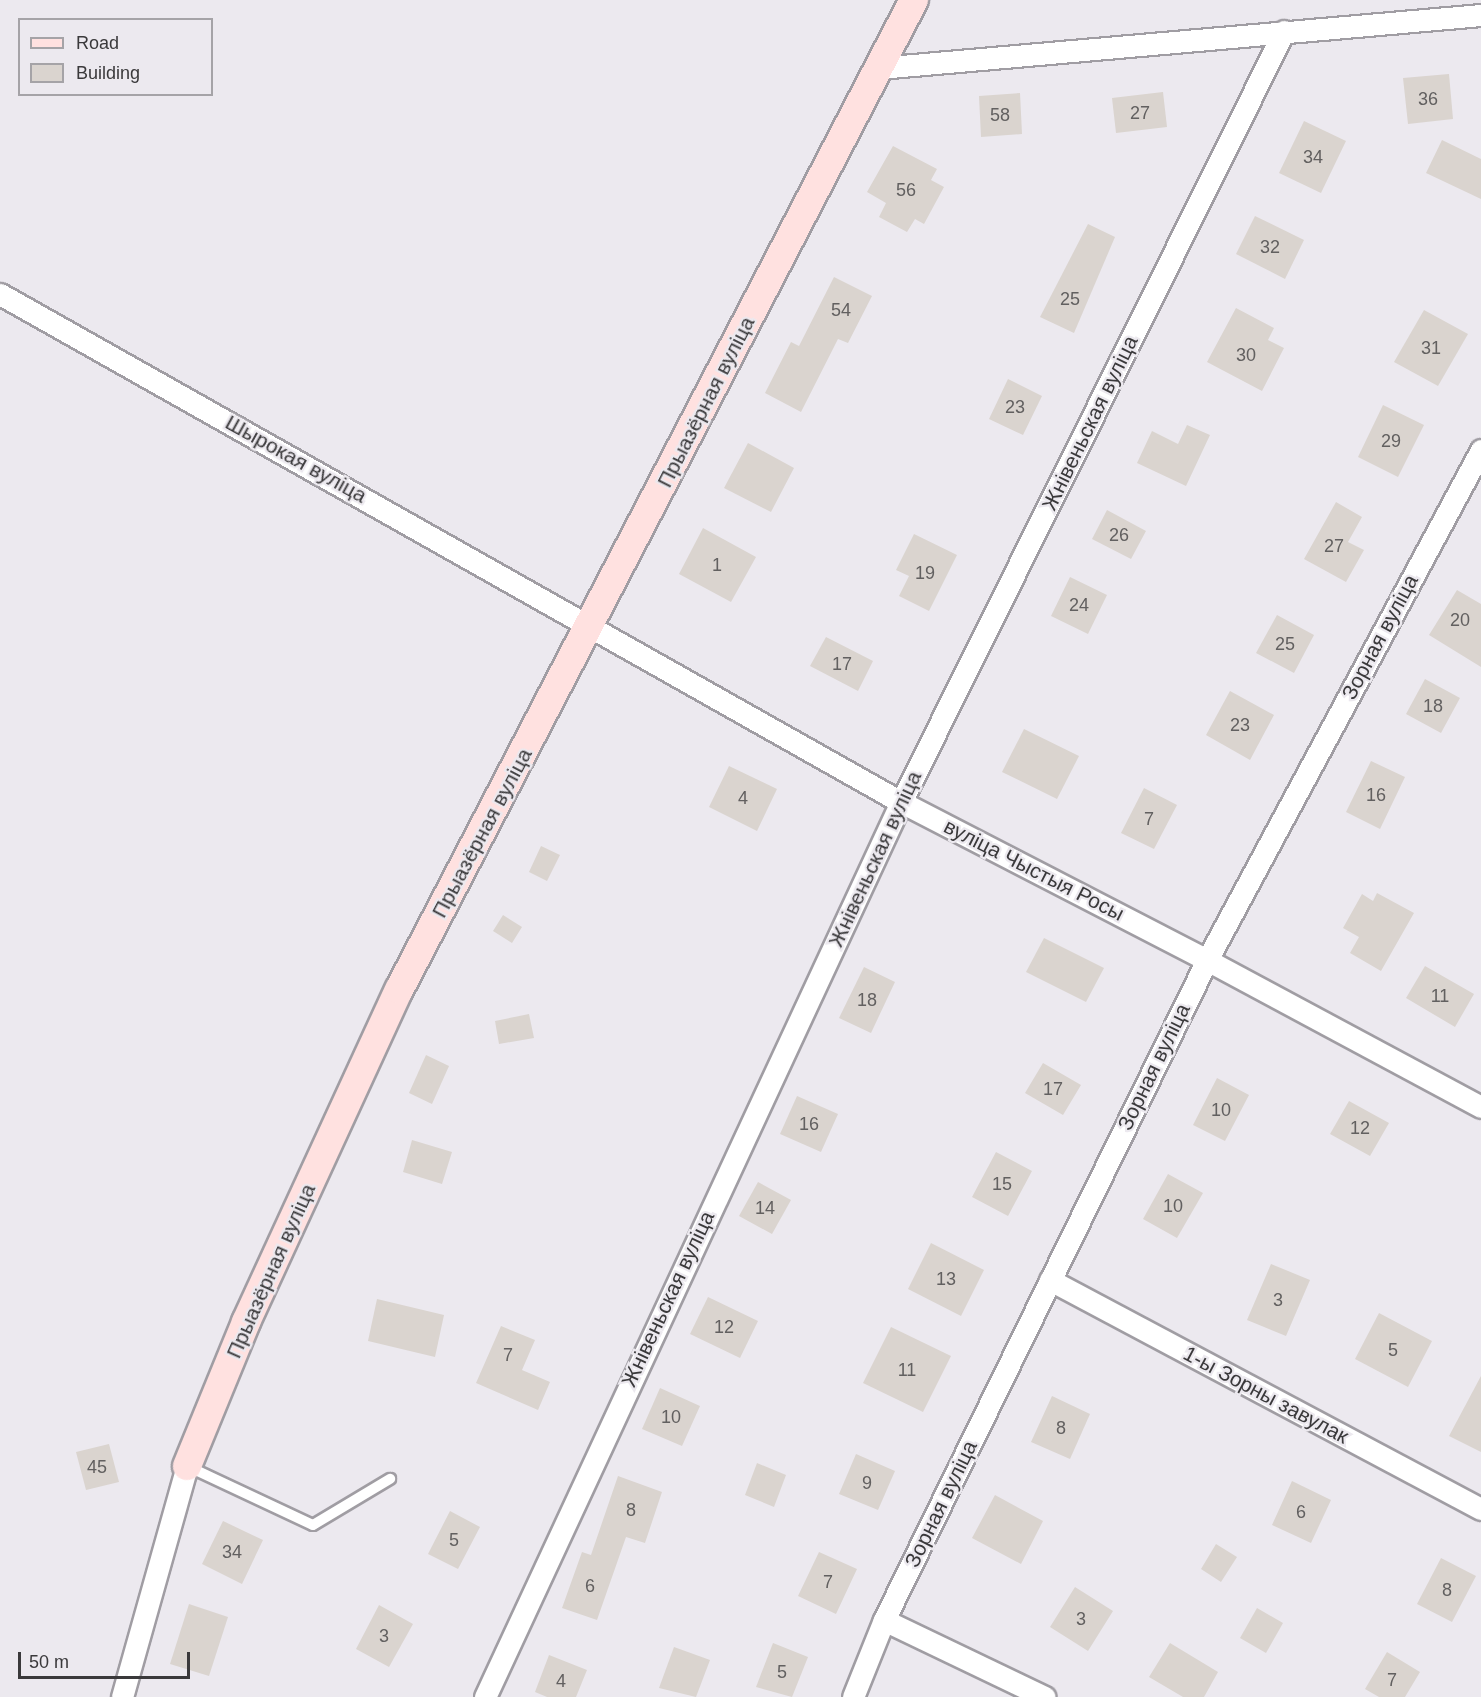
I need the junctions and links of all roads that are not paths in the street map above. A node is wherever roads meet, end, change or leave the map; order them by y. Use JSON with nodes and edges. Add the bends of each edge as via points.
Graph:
{"nodes":[{"id":1,"x":914,"y":0,"type":"edge"},
{"id":2,"x":1481,"y":15,"type":"edge"},
{"id":3,"x":1284,"y":31,"type":"junction"},
{"id":4,"x":879,"y":68,"type":"junction"},
{"id":5,"x":0,"y":294,"type":"edge"},
{"id":6,"x":1481,"y":450,"type":"edge"},
{"id":7,"x":591,"y":624,"type":"junction"},
{"id":8,"x":901,"y":802,"type":"junction"},
{"id":9,"x":1207,"y":960,"type":"junction"},
{"id":10,"x":1481,"y":1107,"type":"edge"},
{"id":11,"x":1050,"y":1280,"type":"junction"},
{"id":12,"x":187,"y":1466,"type":"junction"},
{"id":13,"x":390,"y":1479,"type":"dead end"},
{"id":14,"x":1481,"y":1509,"type":"edge"},
{"id":15,"x":884,"y":1620,"type":"junction"},
{"id":16,"x":122,"y":1697,"type":"edge"},
{"id":17,"x":485,"y":1697,"type":"edge"},
{"id":18,"x":853,"y":1697,"type":"edge"},
{"id":19,"x":1045,"y":1697,"type":"edge"}],
"edges":[{"from":1,"to":4,"type":"street","name":"Прыазёрная вуліца"},
{"from":2,"to":3,"type":"street"},
{"from":3,"to":4,"type":"street"},
{"from":3,"to":8,"type":"street","name":"Жнівеньская вуліца"},
{"from":4,"to":7,"type":"street","name":"Прыазёрная вуліца"},
{"from":5,"to":7,"type":"street","name":"Шырокая вуліца"},
{"from":6,"to":9,"type":"street","name":"Зорная вуліца"},
{"from":7,"to":8,"type":"street","name":"вуліца Чыстыя Росы"},
{"from":7,"to":12,"type":"street","name":"Прыазёрная вуліца","via":[[399,990],[246,1322]]},
{"from":8,"to":9,"type":"street","name":"вуліца Чыстыя Росы"},
{"from":8,"to":17,"type":"street","name":"Жнівеньская вуліца"},
{"from":9,"to":10,"type":"street","name":"вуліца Чыстыя Росы"},
{"from":9,"to":11,"type":"street","name":"Зорная вуліца"},
{"from":11,"to":14,"type":"street","name":"1-ы Зорны завулак"},
{"from":11,"to":15,"type":"street","name":"Зорная вуліца"},
{"from":12,"to":13,"type":"lane","via":[[313,1524]]},
{"from":12,"to":16,"type":"street","name":"Прыазёрная вуліца"},
{"from":15,"to":18,"type":"street","name":"Зорная вуліца"},
{"from":15,"to":19,"type":"street"}]}
